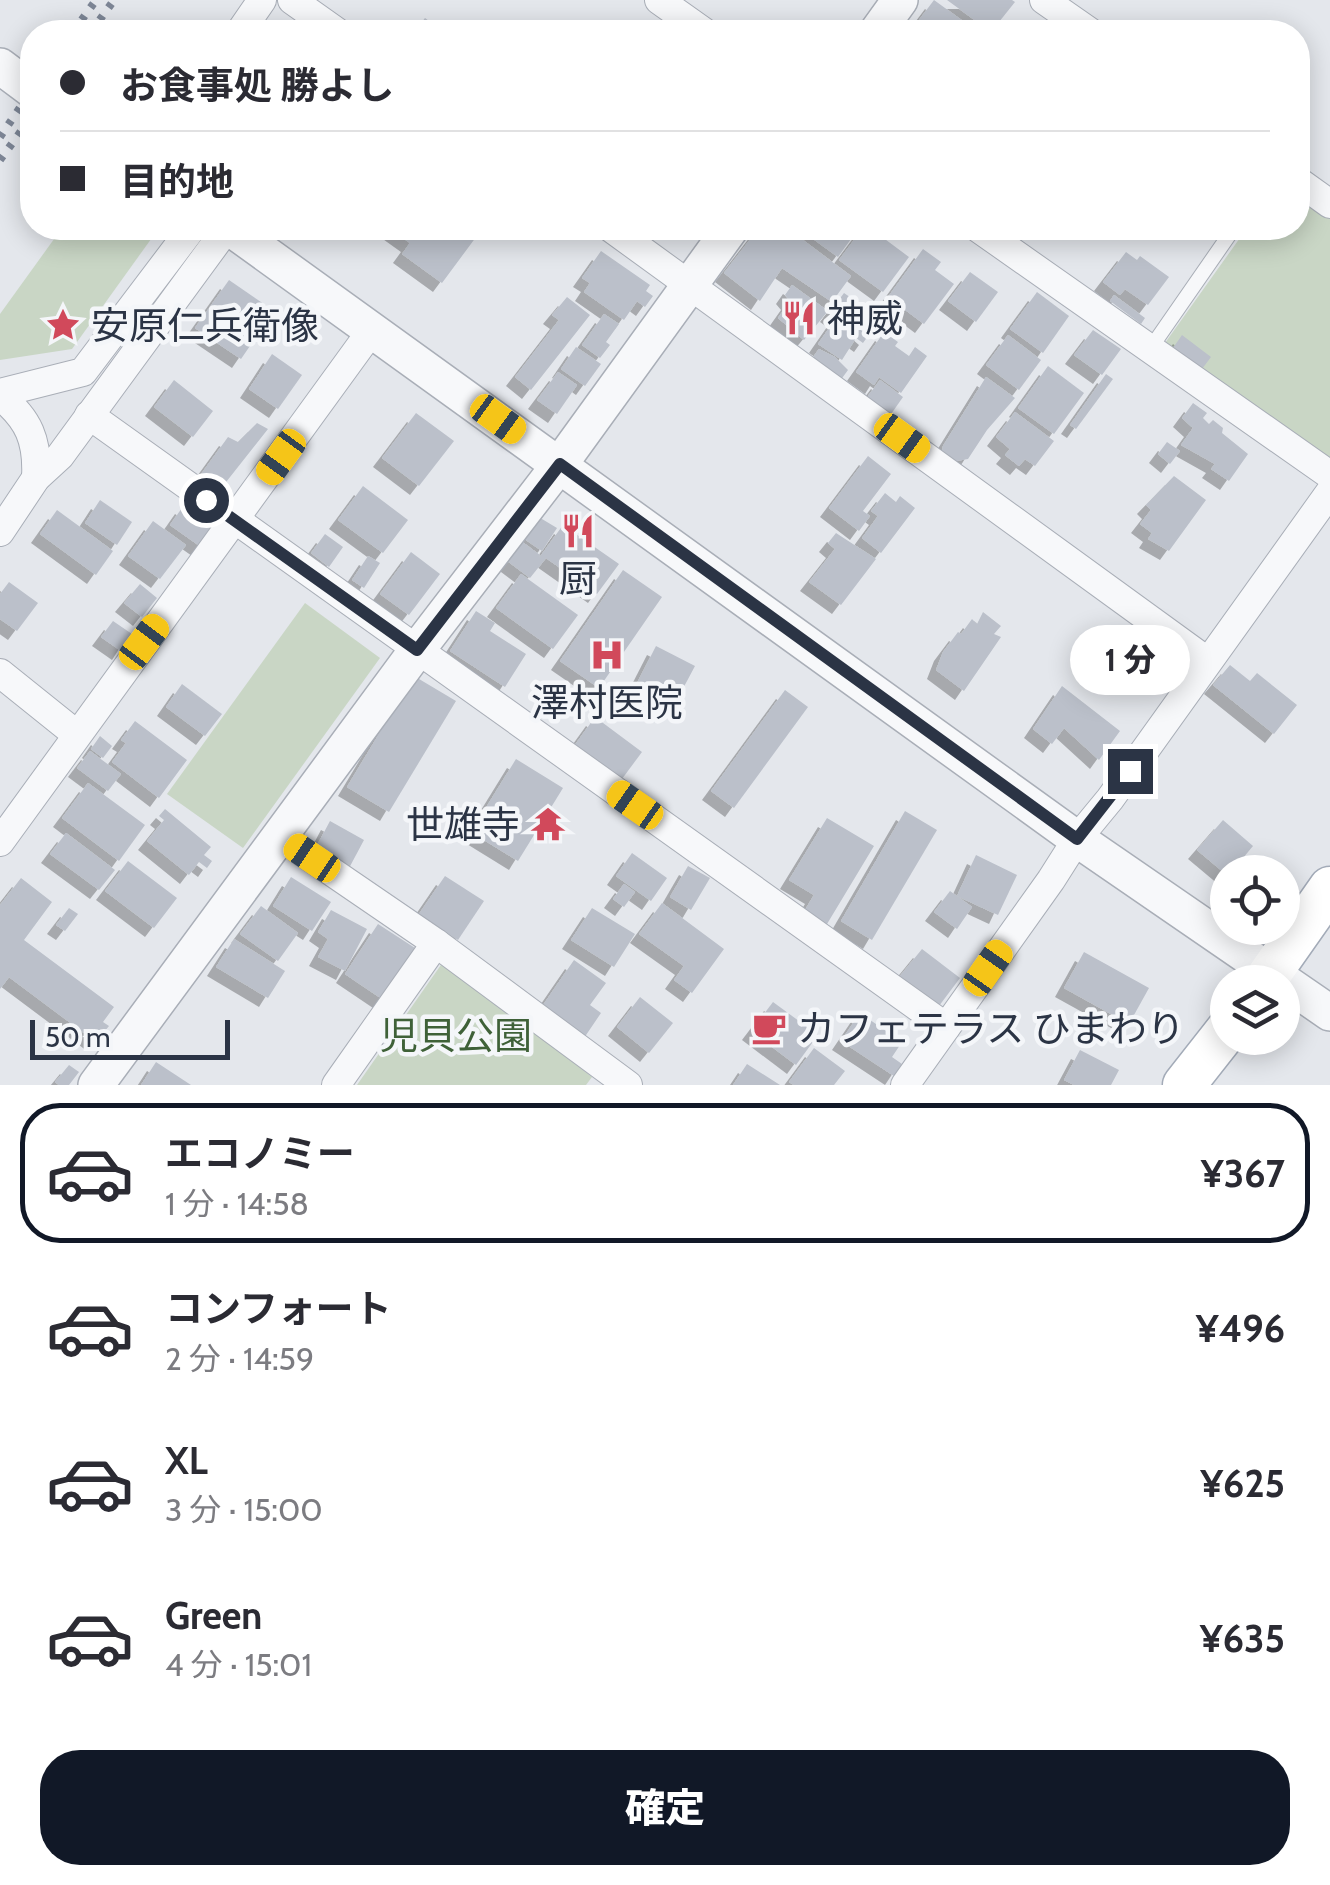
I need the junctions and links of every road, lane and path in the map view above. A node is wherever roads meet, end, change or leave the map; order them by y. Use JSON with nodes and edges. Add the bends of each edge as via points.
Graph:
{"nodes":[{"id":1,"x":292,"y":0,"type":"edge"},
{"id":2,"x":659,"y":0,"type":"edge"},
{"id":3,"x":1044,"y":0,"type":"edge"},
{"id":4,"x":320,"y":20,"type":"edge"},
{"id":5,"x":687,"y":20,"type":"edge"},
{"id":6,"x":1073,"y":20,"type":"edge"},
{"id":7,"x":183,"y":240,"type":"edge"},
{"id":8,"x":219,"y":240,"type":"edge"},
{"id":9,"x":245,"y":240,"type":"edge"},
{"id":10,"x":628,"y":240,"type":"edge"},
{"id":11,"x":722,"y":240,"type":"edge"},
{"id":12,"x":995,"y":240,"type":"edge"},
{"id":13,"x":1226,"y":240,"type":"edge"},
{"id":14,"x":688,"y":283,"type":"junction"},
{"id":15,"x":372,"y":330,"type":"junction"},
{"id":16,"x":1150,"y":349,"type":"junction"},
{"id":17,"x":0,"y":394,"type":"edge"},
{"id":18,"x":89,"y":414,"type":"junction"},
{"id":19,"x":560,"y":464,"type":"junction"},
{"id":20,"x":1330,"y":475,"type":"edge"},
{"id":21,"x":36,"y":478,"type":"junction"},
{"id":22,"x":1330,"y":492,"type":"edge"},
{"id":23,"x":235,"y":520,"type":"junction"},
{"id":24,"x":0,"y":532,"type":"edge"},
{"id":25,"x":417,"y":650,"type":"junction"},
{"id":26,"x":1208,"y":661,"type":"junction"},
{"id":27,"x":0,"y":672,"type":"edge"},
{"id":28,"x":76,"y":734,"type":"junction"},
{"id":29,"x":281,"y":838,"type":"junction"},
{"id":30,"x":1077,"y":839,"type":"junction"},
{"id":31,"x":0,"y":842,"type":"edge"},
{"id":32,"x":1330,"y":888,"type":"edge"},
{"id":33,"x":436,"y":943,"type":"junction"},
{"id":34,"x":1252,"y":965,"type":"edge"},
{"id":35,"x":1277,"y":965,"type":"edge"},
{"id":36,"x":1300,"y":995,"type":"edge"},
{"id":37,"x":1330,"y":1013,"type":"edge"},
{"id":38,"x":946,"y":1027,"type":"junction"},
{"id":39,"x":1210,"y":1052,"type":"edge"},
{"id":40,"x":614,"y":1081,"type":"edge"},
{"id":41,"x":96,"y":1085,"type":"edge"},
{"id":42,"x":336,"y":1085,"type":"edge"},
{"id":43,"x":905,"y":1085,"type":"edge"},
{"id":44,"x":1184,"y":1085,"type":"edge"}],
"edges":[{"from":1,"to":4,"type":"street"},
{"from":2,"to":5,"type":"street"},
{"from":3,"to":6,"type":"street"},
{"from":7,"to":17,"type":"street","via":[[84,372]]},
{"from":8,"to":18,"type":"street"},
{"from":9,"to":15,"type":"street"},
{"from":10,"to":14,"type":"street"},
{"from":11,"to":14,"type":"street"},
{"from":12,"to":16,"type":"street"},
{"from":13,"to":16,"type":"lane"},
{"from":14,"to":19,"type":"street"},
{"from":14,"to":26,"type":"street"},
{"from":15,"to":19,"type":"street"},
{"from":15,"to":23,"type":"street"},
{"from":16,"to":20,"type":"street"},
{"from":17,"to":21,"type":"street","via":[[32,431]]},
{"from":18,"to":21,"type":"street"},
{"from":18,"to":23,"type":"street"},
{"from":19,"to":25,"type":"street"},
{"from":19,"to":30,"type":"street"},
{"from":21,"to":24,"type":"street"},
{"from":22,"to":26,"type":"street"},
{"from":23,"to":25,"type":"street"},
{"from":23,"to":28,"type":"street"},
{"from":25,"to":29,"type":"street"},
{"from":25,"to":38,"type":"street"},
{"from":26,"to":30,"type":"street"},
{"from":27,"to":28,"type":"street"},
{"from":28,"to":31,"type":"street"},
{"from":29,"to":33,"type":"street"},
{"from":29,"to":41,"type":"street"},
{"from":30,"to":34,"type":"street"},
{"from":30,"to":38,"type":"street"},
{"from":32,"to":35,"type":"main road"},
{"from":33,"to":40,"type":"street"},
{"from":33,"to":42,"type":"street"},
{"from":36,"to":37,"type":"street"},
{"from":38,"to":43,"type":"street"},
{"from":39,"to":44,"type":"main road"}]}
